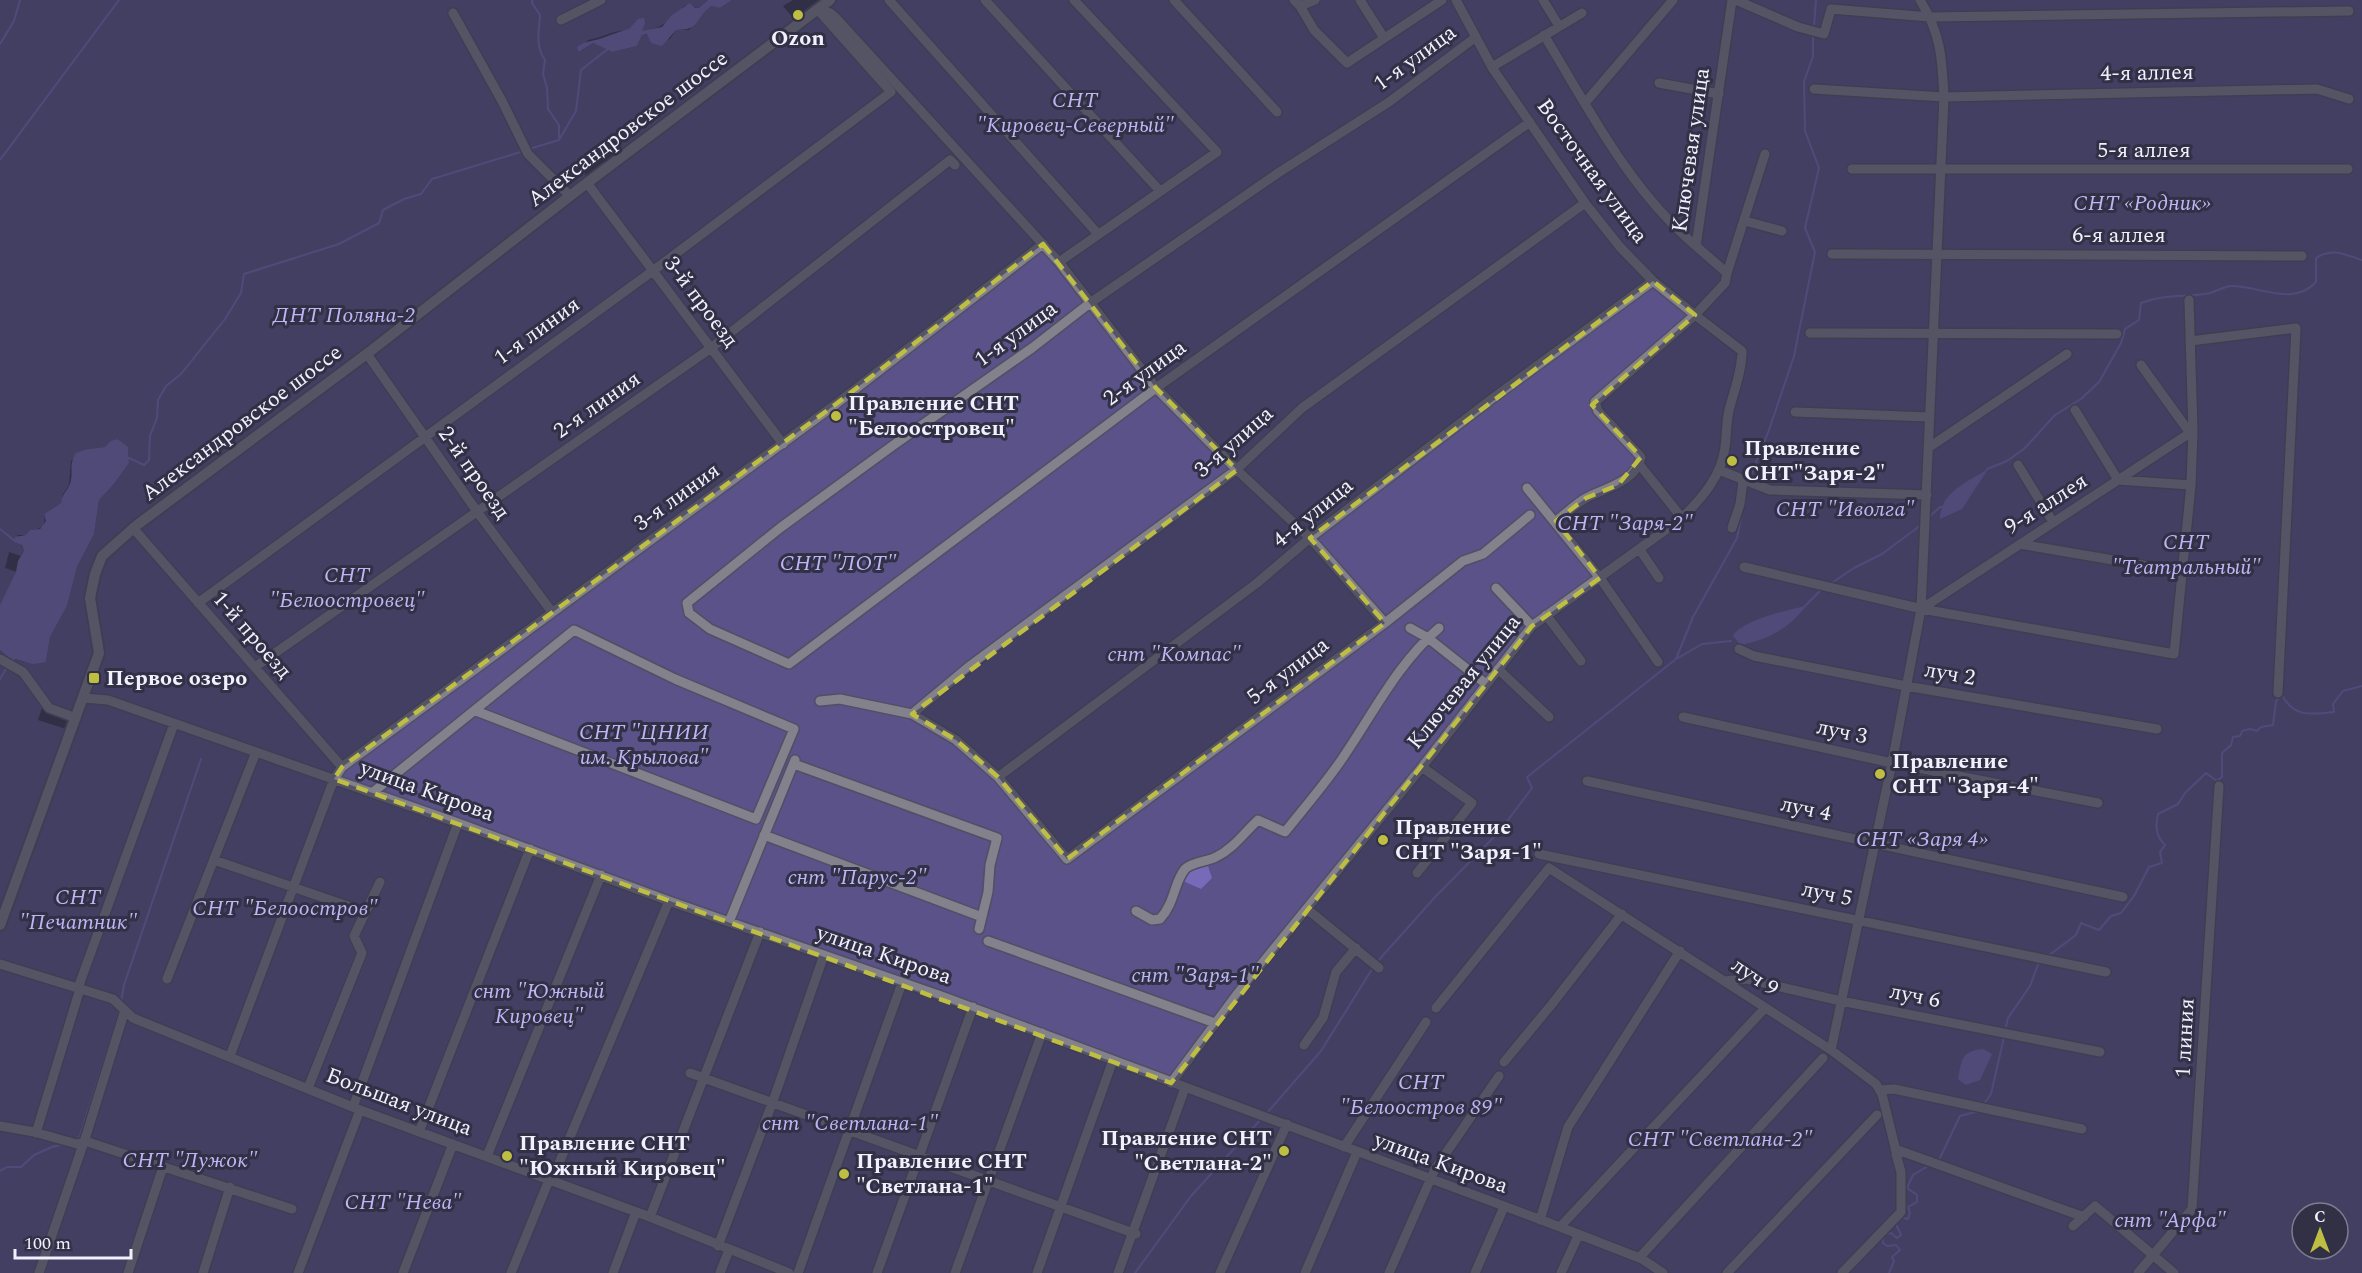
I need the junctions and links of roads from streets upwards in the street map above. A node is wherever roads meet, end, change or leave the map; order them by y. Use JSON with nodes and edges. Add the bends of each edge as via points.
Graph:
{"nodes":[{"id":1,"x":601,"y":0,"type":"edge"},
{"id":2,"x":830,"y":0,"type":"edge"},
{"id":3,"x":889,"y":0,"type":"edge"},
{"id":4,"x":985,"y":0,"type":"edge"},
{"id":5,"x":1074,"y":0,"type":"edge"},
{"id":6,"x":1174,"y":0,"type":"edge"},
{"id":7,"x":1315,"y":0,"type":"edge"},
{"id":8,"x":1360,"y":0,"type":"edge"},
{"id":9,"x":1442,"y":0,"type":"edge"},
{"id":10,"x":1456,"y":0,"type":"edge"},
{"id":11,"x":1543,"y":0,"type":"edge"},
{"id":12,"x":1673,"y":0,"type":"edge"},
{"id":13,"x":1734,"y":0,"type":"edge"},
{"id":14,"x":1920,"y":0,"type":"edge"},
{"id":15,"x":1298,"y":3,"type":"edge"},
{"id":16,"x":818,"y":10,"type":"junction"},
{"id":17,"x":2349,"y":11,"type":"dead end"},
{"id":18,"x":453,"y":13,"type":"dead end"},
{"id":19,"x":1582,"y":13,"type":"dead end"},
{"id":20,"x":1930,"y":17,"type":"junction"},
{"id":21,"x":561,"y":20,"type":"dead end"},
{"id":22,"x":1559,"y":26,"type":"junction"},
{"id":23,"x":1545,"y":35,"type":"junction"},
{"id":24,"x":1476,"y":37,"type":"junction"},
{"id":25,"x":1384,"y":38,"type":"junction"},
{"id":26,"x":1492,"y":67,"type":"junction"},
{"id":27,"x":1659,"y":83,"type":"dead end"},
{"id":28,"x":1814,"y":89,"type":"dead end"},
{"id":29,"x":1719,"y":94,"type":"junction"},
{"id":30,"x":1944,"y":97,"type":"junction"},
{"id":31,"x":2349,"y":99,"type":"dead end"},
{"id":32,"x":1585,"y":103,"type":"junction"},
{"id":33,"x":1277,"y":112,"type":"dead end"},
{"id":34,"x":1530,"y":122,"type":"junction"},
{"id":35,"x":1765,"y":154,"type":"dead end"},
{"id":36,"x":953,"y":162,"type":"dead end"},
{"id":37,"x":1852,"y":169,"type":"dead end"},
{"id":38,"x":1941,"y":169,"type":"junction"},
{"id":39,"x":2348,"y":169,"type":"dead end"},
{"id":40,"x":587,"y":183,"type":"junction"},
{"id":41,"x":1160,"y":191,"type":"junction"},
{"id":42,"x":570,"y":196,"type":"junction"},
{"id":43,"x":1585,"y":202,"type":"junction"},
{"id":44,"x":1745,"y":221,"type":"junction"},
{"id":45,"x":1782,"y":231,"type":"dead end"},
{"id":46,"x":1098,"y":234,"type":"junction"},
{"id":47,"x":1043,"y":244,"type":"junction"},
{"id":48,"x":1696,"y":246,"type":"junction"},
{"id":49,"x":1832,"y":254,"type":"dead end"},
{"id":50,"x":1937,"y":254,"type":"junction"},
{"id":51,"x":2302,"y":256,"type":"dead end"},
{"id":52,"x":1059,"y":262,"type":"junction"},
{"id":53,"x":654,"y":270,"type":"junction"},
{"id":54,"x":1727,"y":273,"type":"junction"},
{"id":55,"x":1653,"y":281,"type":"junction"},
{"id":56,"x":2189,"y":300,"type":"dead end"},
{"id":57,"x":1090,"y":303,"type":"junction"},
{"id":58,"x":1695,"y":315,"type":"junction"},
{"id":59,"x":1810,"y":333,"type":"dead end"},
{"id":60,"x":2117,"y":334,"type":"dead end"},
{"id":61,"x":1934,"y":335,"type":"junction"},
{"id":62,"x":2190,"y":341,"type":"junction"},
{"id":63,"x":711,"y":348,"type":"junction"},
{"id":64,"x":367,"y":354,"type":"junction"},
{"id":65,"x":2067,"y":354,"type":"dead end"},
{"id":66,"x":2141,"y":365,"type":"dead end"},
{"id":67,"x":1156,"y":388,"type":"junction"},
{"id":68,"x":2076,"y":410,"type":"dead end"},
{"id":69,"x":1795,"y":411,"type":"dead end"},
{"id":70,"x":1929,"y":417,"type":"junction"},
{"id":71,"x":2192,"y":432,"type":"junction"},
{"id":72,"x":424,"y":436,"type":"junction"},
{"id":73,"x":783,"y":444,"type":"junction"},
{"id":74,"x":1928,"y":448,"type":"junction"},
{"id":75,"x":1639,"y":464,"type":"junction"},
{"id":76,"x":2018,"y":465,"type":"dead end"},
{"id":77,"x":1237,"y":470,"type":"junction"},
{"id":78,"x":1719,"y":470,"type":"junction"},
{"id":79,"x":2118,"y":480,"type":"junction"},
{"id":80,"x":1746,"y":482,"type":"junction"},
{"id":81,"x":2191,"y":485,"type":"junction"},
{"id":82,"x":1527,"y":488,"type":"dead end"},
{"id":83,"x":1927,"y":495,"type":"junction"},
{"id":84,"x":478,"y":513,"type":"junction"},
{"id":85,"x":1530,"y":515,"type":"dead end"},
{"id":86,"x":1682,"y":518,"type":"junction"},
{"id":87,"x":1556,"y":521,"type":"junction"},
{"id":88,"x":2053,"y":522,"type":"junction"},
{"id":89,"x":133,"y":528,"type":"junction"},
{"id":90,"x":1732,"y":528,"type":"dead end"},
{"id":91,"x":1310,"y":538,"type":"junction"},
{"id":92,"x":2020,"y":544,"type":"junction"},
{"id":93,"x":1640,"y":550,"type":"junction"},
{"id":94,"x":1744,"y":567,"type":"dead end"},
{"id":95,"x":2183,"y":572,"type":"junction"},
{"id":96,"x":1600,"y":578,"type":"junction"},
{"id":97,"x":1659,"y":578,"type":"dead end"},
{"id":98,"x":1496,"y":588,"type":"dead end"},
{"id":99,"x":198,"y":603,"type":"junction"},
{"id":100,"x":1921,"y":609,"type":"junction"},
{"id":101,"x":552,"y":612,"type":"junction"},
{"id":102,"x":1546,"y":615,"type":"junction"},
{"id":103,"x":1385,"y":623,"type":"junction"},
{"id":104,"x":1533,"y":626,"type":"junction"},
{"id":105,"x":1410,"y":628,"type":"dead end"},
{"id":106,"x":1439,"y":628,"type":"dead end"},
{"id":107,"x":1428,"y":638,"type":"junction"},
{"id":108,"x":1738,"y":649,"type":"dead end"},
{"id":109,"x":1581,"y":661,"type":"dead end"},
{"id":110,"x":6,"y":662,"type":"edge"},
{"id":111,"x":1658,"y":662,"type":"dead end"},
{"id":112,"x":789,"y":664,"type":"joint"},
{"id":113,"x":255,"y":667,"type":"junction"},
{"id":114,"x":1498,"y":669,"type":"junction"},
{"id":115,"x":1486,"y":684,"type":"junction"},
{"id":116,"x":1906,"y":686,"type":"junction"},
{"id":117,"x":2278,"y":693,"type":"dead end"},
{"id":118,"x":84,"y":698,"type":"junction"},
{"id":119,"x":820,"y":701,"type":"dead end"},
{"id":120,"x":476,"y":711,"type":"junction"},
{"id":121,"x":912,"y":714,"type":"junction"},
{"id":122,"x":1549,"y":717,"type":"dead end"},
{"id":123,"x":1683,"y":717,"type":"dead end"},
{"id":124,"x":76,"y":718,"type":"junction"},
{"id":125,"x":174,"y":724,"type":"junction"},
{"id":126,"x":2157,"y":729,"type":"dead end"},
{"id":127,"x":256,"y":752,"type":"junction"},
{"id":128,"x":1892,"y":763,"type":"junction"},
{"id":129,"x":342,"y":767,"type":"junction"},
{"id":130,"x":1422,"y":767,"type":"junction"},
{"id":131,"x":998,"y":777,"type":"junction"},
{"id":132,"x":334,"y":779,"type":"junction"},
{"id":133,"x":1587,"y":781,"type":"dead end"},
{"id":134,"x":2219,"y":786,"type":"dead end"},
{"id":135,"x":372,"y":793,"type":"junction"},
{"id":136,"x":2098,"y":802,"type":"dead end"},
{"id":137,"x":458,"y":823,"type":"junction"},
{"id":138,"x":764,"y":835,"type":"junction"},
{"id":139,"x":1875,"y":844,"type":"junction"},
{"id":140,"x":530,"y":849,"type":"junction"},
{"id":141,"x":1539,"y":854,"type":"dead end"},
{"id":142,"x":214,"y":860,"type":"junction"},
{"id":143,"x":1417,"y":873,"type":"dead end"},
{"id":144,"x":601,"y":875,"type":"junction"},
{"id":145,"x":380,"y":882,"type":"dead end"},
{"id":146,"x":293,"y":887,"type":"junction"},
{"id":147,"x":2122,"y":897,"type":"dead end"},
{"id":148,"x":669,"y":901,"type":"junction"},
{"id":149,"x":1307,"y":909,"type":"junction"},
{"id":150,"x":1136,"y":911,"type":"dead end"},
{"id":151,"x":364,"y":912,"type":"junction"},
{"id":152,"x":1622,"y":914,"type":"junction"},
{"id":153,"x":982,"y":917,"type":"junction"},
{"id":154,"x":1859,"y":921,"type":"junction"},
{"id":155,"x":729,"y":922,"type":"junction"},
{"id":156,"x":0,"y":925,"type":"edge"},
{"id":157,"x":979,"y":929,"type":"dead end"},
{"id":158,"x":760,"y":932,"type":"junction"},
{"id":159,"x":988,"y":941,"type":"dead end"},
{"id":160,"x":1356,"y":948,"type":"junction"},
{"id":161,"x":1680,"y":951,"type":"junction"},
{"id":162,"x":824,"y":955,"type":"junction"},
{"id":163,"x":0,"y":964,"type":"edge"},
{"id":164,"x":1376,"y":965,"type":"dead end"},
{"id":165,"x":2106,"y":972,"type":"dead end"},
{"id":166,"x":167,"y":979,"type":"dead end"},
{"id":167,"x":1724,"y":981,"type":"junction"},
{"id":168,"x":902,"y":983,"type":"junction"},
{"id":169,"x":79,"y":988,"type":"junction"},
{"id":170,"x":1841,"y":1001,"type":"junction"},
{"id":171,"x":973,"y":1007,"type":"junction"},
{"id":172,"x":1436,"y":1008,"type":"dead end"},
{"id":173,"x":1765,"y":1008,"type":"junction"},
{"id":174,"x":127,"y":1013,"type":"junction"},
{"id":175,"x":1426,"y":1022,"type":"dead end"},
{"id":176,"x":1215,"y":1023,"type":"junction"},
{"id":177,"x":1042,"y":1033,"type":"junction"},
{"id":178,"x":1304,"y":1045,"type":"dead end"},
{"id":179,"x":1831,"y":1050,"type":"junction"},
{"id":180,"x":2100,"y":1052,"type":"dead end"},
{"id":181,"x":230,"y":1056,"type":"junction"},
{"id":182,"x":1823,"y":1059,"type":"dead end"},
{"id":183,"x":1113,"y":1060,"type":"junction"},
{"id":184,"x":1504,"y":1062,"type":"dead end"},
{"id":185,"x":690,"y":1073,"type":"dead end"},
{"id":186,"x":1498,"y":1076,"type":"dead end"},
{"id":187,"x":704,"y":1077,"type":"junction"},
{"id":188,"x":1171,"y":1083,"type":"junction"},
{"id":189,"x":308,"y":1088,"type":"junction"},
{"id":190,"x":1185,"y":1088,"type":"junction"},
{"id":191,"x":1880,"y":1089,"type":"junction"},
{"id":192,"x":773,"y":1101,"type":"junction"},
{"id":193,"x":356,"y":1108,"type":"junction"},
{"id":194,"x":1877,"y":1115,"type":"dead end"},
{"id":195,"x":1287,"y":1124,"type":"junction"},
{"id":196,"x":0,"y":1126,"type":"edge"},
{"id":197,"x":848,"y":1129,"type":"junction"},
{"id":198,"x":2082,"y":1129,"type":"dead end"},
{"id":199,"x":419,"y":1132,"type":"junction"},
{"id":200,"x":36,"y":1133,"type":"junction"},
{"id":201,"x":84,"y":1143,"type":"junction"},
{"id":202,"x":453,"y":1144,"type":"junction"},
{"id":203,"x":1344,"y":1147,"type":"junction"},
{"id":204,"x":1896,"y":1151,"type":"junction"},
{"id":205,"x":1357,"y":1152,"type":"junction"},
{"id":206,"x":487,"y":1156,"type":"junction"},
{"id":207,"x":919,"y":1156,"type":"junction"},
{"id":208,"x":163,"y":1167,"type":"junction"},
{"id":209,"x":1430,"y":1179,"type":"junction"},
{"id":210,"x":550,"y":1180,"type":"junction"},
{"id":211,"x":988,"y":1182,"type":"junction"},
{"id":212,"x":230,"y":1187,"type":"junction"},
{"id":213,"x":1504,"y":1207,"type":"junction"},
{"id":214,"x":1060,"y":1208,"type":"junction"},
{"id":215,"x":292,"y":1209,"type":"dead end"},
{"id":216,"x":636,"y":1212,"type":"junction"},
{"id":217,"x":2084,"y":1217,"type":"junction"},
{"id":218,"x":650,"y":1218,"type":"junction"},
{"id":219,"x":1539,"y":1220,"type":"junction"},
{"id":220,"x":2073,"y":1226,"type":"dead end"},
{"id":221,"x":1560,"y":1227,"type":"junction"},
{"id":222,"x":1134,"y":1234,"type":"junction"},
{"id":223,"x":1579,"y":1234,"type":"junction"},
{"id":224,"x":718,"y":1246,"type":"junction"},
{"id":225,"x":729,"y":1250,"type":"junction"},
{"id":226,"x":2154,"y":1256,"type":"junction"},
{"id":227,"x":1639,"y":1258,"type":"junction"},
{"id":228,"x":1649,"y":1269,"type":"edge"},
{"id":229,"x":39,"y":1273,"type":"edge"},
{"id":230,"x":128,"y":1273,"type":"edge"},
{"id":231,"x":203,"y":1273,"type":"edge"},
{"id":232,"x":298,"y":1273,"type":"edge"},
{"id":233,"x":403,"y":1273,"type":"edge"},
{"id":234,"x":511,"y":1273,"type":"edge"},
{"id":235,"x":613,"y":1273,"type":"edge"},
{"id":236,"x":720,"y":1273,"type":"edge"},
{"id":237,"x":789,"y":1273,"type":"edge"},
{"id":238,"x":798,"y":1273,"type":"edge"},
{"id":239,"x":877,"y":1273,"type":"edge"},
{"id":240,"x":956,"y":1273,"type":"edge"},
{"id":241,"x":1037,"y":1273,"type":"edge"},
{"id":242,"x":1118,"y":1273,"type":"edge"},
{"id":243,"x":1220,"y":1273,"type":"edge"},
{"id":244,"x":1305,"y":1273,"type":"edge"},
{"id":245,"x":1389,"y":1273,"type":"edge"},
{"id":246,"x":1475,"y":1273,"type":"edge"},
{"id":247,"x":1561,"y":1273,"type":"edge"},
{"id":248,"x":1663,"y":1273,"type":"edge"},
{"id":249,"x":1728,"y":1273,"type":"edge"},
{"id":250,"x":1842,"y":1273,"type":"edge"},
{"id":251,"x":2138,"y":1273,"type":"edge"},
{"id":252,"x":2174,"y":1273,"type":"edge"}],
"edges":[{"from":1,"to":21,"type":"street"},
{"from":2,"to":16,"type":"street","name":"Александровское шоссе"},
{"from":3,"to":46,"type":"street"},
{"from":4,"to":41,"type":"street"},
{"from":5,"to":41,"type":"street","via":[[1217,152]]},
{"from":6,"to":33,"type":"street"},
{"from":7,"to":15,"type":"street"},
{"from":8,"to":25,"type":"street"},
{"from":9,"to":25,"type":"street"},
{"from":10,"to":24,"type":"street"},
{"from":11,"to":22,"type":"street"},
{"from":12,"to":32,"type":"street"},
{"from":13,"to":20,"type":"street","via":[[1824,34],[1831,9]]},
{"from":13,"to":29,"type":"street","name":"Ключевая улица"},
{"from":14,"to":20,"type":"street"},
{"from":15,"to":25,"type":"street","via":[[1314,30],[1347,63]]},
{"from":16,"to":40,"type":"street","name":"Александровское шоссе"},
{"from":16,"to":47,"type":"street","via":[[831,13]]},
{"from":16,"to":53,"type":"street","name":"1-я линия","via":[[891,92]]},
{"from":17,"to":20,"type":"street"},
{"from":18,"to":42,"type":"street","via":[[526,151]]},
{"from":19,"to":22,"type":"street"},
{"from":20,"to":30,"type":"street","via":[[1941,47]]},
{"from":22,"to":23,"type":"street"},
{"from":23,"to":26,"type":"street"},
{"from":23,"to":32,"type":"street"},
{"from":24,"to":26,"type":"street"},
{"from":24,"to":57,"type":"street","name":"1-я улица","via":[[1389,102],[1278,173]]},
{"from":26,"to":34,"type":"street","name":"Восточная улица"},
{"from":27,"to":29,"type":"street"},
{"from":28,"to":30,"type":"street"},
{"from":29,"to":48,"type":"street","name":"Ключевая улица"},
{"from":30,"to":31,"type":"street","name":"4-я аллея","via":[[2317,89]]},
{"from":30,"to":38,"type":"street"},
{"from":32,"to":48,"type":"street","via":[[1643,192]]},
{"from":34,"to":43,"type":"street","name":"Восточная улица"},
{"from":34,"to":67,"type":"street","name":"2-я улица"},
{"from":35,"to":44,"type":"street"},
{"from":36,"to":63,"type":"street","name":"2-я линия"},
{"from":37,"to":38,"type":"street"},
{"from":38,"to":39,"type":"street","name":"5-я аллея"},
{"from":38,"to":50,"type":"street"},
{"from":40,"to":42,"type":"street","name":"Александровское шоссе"},
{"from":40,"to":53,"type":"street","name":"3-й проезд"},
{"from":41,"to":46,"type":"street"},
{"from":42,"to":64,"type":"street","name":"Александровское шоссе"},
{"from":43,"to":55,"type":"street","name":"Восточная улица"},
{"from":43,"to":77,"type":"street","name":"3-я улица","via":[[1302,408]]},
{"from":44,"to":45,"type":"street"},
{"from":44,"to":54,"type":"street"},
{"from":46,"to":52,"type":"street"},
{"from":47,"to":52,"type":"street"},
{"from":47,"to":73,"type":"street","name":"3-я линия"},
{"from":48,"to":54,"type":"street","name":"Ключевая улица"},
{"from":49,"to":50,"type":"street","name":"6-я аллея"},
{"from":50,"to":51,"type":"street","name":"6-я аллея"},
{"from":50,"to":61,"type":"street"},
{"from":52,"to":57,"type":"street"},
{"from":53,"to":63,"type":"street","name":"3-й проезд"},
{"from":53,"to":72,"type":"street","name":"1-я линия"},
{"from":54,"to":58,"type":"street","via":[[1725,283]]},
{"from":55,"to":58,"type":"street","name":"Восточная улица"},
{"from":55,"to":91,"type":"street","name":"4-я улица"},
{"from":56,"to":62,"type":"street"},
{"from":57,"to":67,"type":"street"},
{"from":57,"to":112,"type":"street","name":"1-я улица","via":[[780,528],[687,603],[689,613],[710,629]]},
{"from":58,"to":75,"type":"street","via":[[1595,402],[1598,411],[1641,457]]},
{"from":58,"to":78,"type":"street","name":"Ключевая улица","via":[[1742,351]]},
{"from":59,"to":61,"type":"street"},
{"from":60,"to":61,"type":"street"},
{"from":61,"to":70,"type":"street"},
{"from":62,"to":71,"type":"street"},
{"from":62,"to":117,"type":"street","via":[[2296,328]]},
{"from":63,"to":73,"type":"street","name":"3-й проезд"},
{"from":63,"to":84,"type":"street","name":"2-я линия"},
{"from":64,"to":72,"type":"street","name":"2-й проезд"},
{"from":64,"to":89,"type":"street","name":"Александровское шоссе"},
{"from":65,"to":74,"type":"street"},
{"from":66,"to":71,"type":"street"},
{"from":67,"to":77,"type":"street"},
{"from":67,"to":112,"type":"street","name":"2-я улица"},
{"from":68,"to":79,"type":"street"},
{"from":69,"to":70,"type":"street"},
{"from":70,"to":74,"type":"street"},
{"from":71,"to":79,"type":"street","name":"9-я аллея"},
{"from":71,"to":81,"type":"street"},
{"from":72,"to":84,"type":"street","name":"2-й проезд"},
{"from":72,"to":99,"type":"street","name":"1-я линия"},
{"from":73,"to":101,"type":"street","name":"3-я линия"},
{"from":74,"to":83,"type":"street"},
{"from":75,"to":86,"type":"street"},
{"from":75,"to":87,"type":"street","via":[[1618,485],[1586,498]]},
{"from":76,"to":88,"type":"street"},
{"from":77,"to":91,"type":"street"},
{"from":77,"to":121,"type":"street","name":"3-я улица","via":[[971,665]]},
{"from":78,"to":80,"type":"street"},
{"from":78,"to":86,"type":"street","name":"Ключевая улица","via":[[1701,499]]},
{"from":79,"to":81,"type":"street"},
{"from":79,"to":88,"type":"street","name":"9-я аллея"},
{"from":80,"to":83,"type":"street","via":[[1779,491]]},
{"from":80,"to":90,"type":"street"},
{"from":81,"to":95,"type":"street"},
{"from":82,"to":87,"type":"street"},
{"from":83,"to":100,"type":"street"},
{"from":84,"to":101,"type":"street","name":"2-й проезд"},
{"from":84,"to":113,"type":"street","name":"2-я линия"},
{"from":85,"to":103,"type":"street","name":"5-я улица","via":[[1484,554],[1463,561]]},
{"from":86,"to":93,"type":"street","name":"Ключевая улица"},
{"from":87,"to":96,"type":"street"},
{"from":88,"to":92,"type":"street","name":"9-я аллея"},
{"from":89,"to":99,"type":"street","name":"1-й проезд"},
{"from":89,"to":118,"type":"street","name":"Александровское шоссе","via":[[102,556],[94,574],[90,598],[99,653]]},
{"from":91,"to":103,"type":"street"},
{"from":91,"to":131,"type":"street","name":"4-я улица","via":[[1257,583]]},
{"from":92,"to":95,"type":"street"},
{"from":92,"to":100,"type":"street","name":"9-я аллея"},
{"from":93,"to":96,"type":"street","name":"Ключевая улица"},
{"from":93,"to":97,"type":"street"},
{"from":94,"to":100,"type":"street"},
{"from":95,"to":100,"type":"street","via":[[2174,654]]},
{"from":96,"to":102,"type":"street","name":"Ключевая улица"},
{"from":96,"to":111,"type":"street"},
{"from":98,"to":104,"type":"street"},
{"from":99,"to":113,"type":"street","name":"1-й проезд"},
{"from":100,"to":116,"type":"street"},
{"from":101,"to":129,"type":"street","name":"3-я линия"},
{"from":102,"to":104,"type":"street","name":"Ключевая улица"},
{"from":102,"to":109,"type":"street"},
{"from":103,"to":131,"type":"street","name":"5-я улица","via":[[1067,859]]},
{"from":104,"to":114,"type":"street","name":"Ключевая улица"},
{"from":105,"to":107,"type":"street"},
{"from":106,"to":107,"type":"street"},
{"from":107,"to":115,"type":"street"},
{"from":107,"to":150,"type":"street","via":[[1383,693],[1342,759],[1285,832],[1258,820],[1217,857],[1188,866],[1169,910],[1160,919],[1152,920]]},
{"from":108,"to":116,"type":"street","name":"луч 2","via":[[1754,656]]},
{"from":110,"to":124,"type":"street","via":[[23,672],[49,708]]},
{"from":113,"to":129,"type":"street","name":"1-й проезд"},
{"from":114,"to":115,"type":"street","name":"Ключевая улица"},
{"from":114,"to":122,"type":"street"},
{"from":115,"to":130,"type":"street","name":"Ключевая улица"},
{"from":116,"to":126,"type":"street","name":"луч 2"},
{"from":116,"to":128,"type":"street"},
{"from":118,"to":124,"type":"street","name":"Александровское шоссе"},
{"from":118,"to":125,"type":"street","name":"улица Кирова","via":[[108,700]]},
{"from":119,"to":121,"type":"street","via":[[840,699]]},
{"from":120,"to":120,"type":"street","via":[[756,819],[794,729],[675,679],[574,630]]},
{"from":120,"to":135,"type":"street"},
{"from":121,"to":131,"type":"street","via":[[956,740]]},
{"from":123,"to":128,"type":"street","name":"луч 3"},
{"from":124,"to":156,"type":"street","name":"Александровское шоссе"},
{"from":125,"to":127,"type":"street","name":"улица Кирова"},
{"from":125,"to":169,"type":"street"},
{"from":127,"to":132,"type":"street","name":"улица Кирова"},
{"from":127,"to":142,"type":"street"},
{"from":128,"to":136,"type":"street","name":"луч 3"},
{"from":128,"to":139,"type":"street"},
{"from":129,"to":132,"type":"street","name":"3-я линия"},
{"from":130,"to":143,"type":"street","via":[[1472,803]]},
{"from":130,"to":149,"type":"street","name":"Ключевая улица"},
{"from":132,"to":135,"type":"street","name":"улица Кирова"},
{"from":132,"to":146,"type":"street","name":"3-я линия"},
{"from":133,"to":139,"type":"street","name":"луч 4"},
{"from":134,"to":226,"type":"street","name":"1 линия","via":[[2192,1209]]},
{"from":135,"to":137,"type":"street","name":"улица Кирова"},
{"from":137,"to":140,"type":"street","name":"улица Кирова"},
{"from":137,"to":193,"type":"street"},
{"from":138,"to":153,"type":"street"},
{"from":138,"to":153,"type":"street","via":[[794,762],[997,838]]},
{"from":138,"to":155,"type":"street"},
{"from":139,"to":147,"type":"street","name":"луч 4"},
{"from":139,"to":154,"type":"street"},
{"from":140,"to":144,"type":"street","name":"улица Кирова"},
{"from":140,"to":199,"type":"street"},
{"from":141,"to":154,"type":"street","name":"луч 5"},
{"from":142,"to":146,"type":"street"},
{"from":142,"to":166,"type":"street"},
{"from":144,"to":148,"type":"street","name":"улица Кирова"},
{"from":144,"to":206,"type":"street"},
{"from":145,"to":151,"type":"street"},
{"from":146,"to":151,"type":"street"},
{"from":146,"to":181,"type":"street","name":"3-я линия"},
{"from":148,"to":155,"type":"street","name":"улица Кирова"},
{"from":148,"to":210,"type":"street"},
{"from":149,"to":160,"type":"street"},
{"from":149,"to":176,"type":"street","name":"Ключевая улица"},
{"from":151,"to":189,"type":"street","via":[[354,936],[362,953]]},
{"from":152,"to":161,"type":"street","name":"луч 9"},
{"from":152,"to":172,"type":"street","name":"луч 9","via":[[1550,868]]},
{"from":152,"to":184,"type":"street"},
{"from":153,"to":157,"type":"street"},
{"from":154,"to":165,"type":"street","name":"луч 5"},
{"from":154,"to":170,"type":"street"},
{"from":155,"to":158,"type":"street","name":"улица Кирова"},
{"from":158,"to":162,"type":"street","name":"улица Кирова"},
{"from":158,"to":187,"type":"street"},
{"from":159,"to":176,"type":"street"},
{"from":160,"to":164,"type":"street"},
{"from":160,"to":178,"type":"street","via":[[1336,972],[1323,1018]]},
{"from":161,"to":167,"type":"street","name":"луч 9"},
{"from":161,"to":219,"type":"street","via":[[1568,1126]]},
{"from":162,"to":168,"type":"street","name":"улица Кирова"},
{"from":162,"to":192,"type":"street"},
{"from":163,"to":169,"type":"street","name":"Большая улица"},
{"from":167,"to":170,"type":"street","name":"луч 6","via":[[1747,979]]},
{"from":167,"to":173,"type":"street","name":"луч 9"},
{"from":168,"to":171,"type":"street","name":"улица Кирова"},
{"from":168,"to":197,"type":"street"},
{"from":169,"to":174,"type":"street","name":"Большая улица","via":[[113,999]]},
{"from":169,"to":200,"type":"street"},
{"from":170,"to":179,"type":"street"},
{"from":170,"to":180,"type":"street","name":"луч 6"},
{"from":171,"to":177,"type":"street","name":"улица Кирова"},
{"from":171,"to":207,"type":"street"},
{"from":173,"to":179,"type":"street","name":"луч 9"},
{"from":173,"to":221,"type":"street"},
{"from":174,"to":181,"type":"street","name":"Большая улица"},
{"from":174,"to":201,"type":"street"},
{"from":175,"to":203,"type":"street"},
{"from":176,"to":188,"type":"street","name":"Ключевая улица"},
{"from":177,"to":183,"type":"street","name":"улица Кирова"},
{"from":177,"to":211,"type":"street"},
{"from":179,"to":191,"type":"street","name":"луч 9"},
{"from":181,"to":189,"type":"street","name":"Большая улица"},
{"from":182,"to":227,"type":"street"},
{"from":183,"to":188,"type":"street","name":"улица Кирова"},
{"from":183,"to":214,"type":"street"},
{"from":185,"to":187,"type":"street"},
{"from":186,"to":209,"type":"street"},
{"from":187,"to":192,"type":"street"},
{"from":187,"to":218,"type":"street"},
{"from":188,"to":190,"type":"street","name":"улица Кирова"},
{"from":189,"to":193,"type":"street","name":"Большая улица"},
{"from":190,"to":195,"type":"street","name":"улица Кирова"},
{"from":190,"to":222,"type":"street"},
{"from":191,"to":198,"type":"street"},
{"from":191,"to":204,"type":"street"},
{"from":192,"to":197,"type":"street"},
{"from":192,"to":224,"type":"street"},
{"from":193,"to":199,"type":"street","name":"Большая улица"},
{"from":193,"to":232,"type":"street"},
{"from":194,"to":249,"type":"street"},
{"from":195,"to":203,"type":"street","name":"улица Кирова"},
{"from":195,"to":243,"type":"street"},
{"from":196,"to":200,"type":"street"},
{"from":197,"to":207,"type":"street"},
{"from":197,"to":238,"type":"street"},
{"from":199,"to":202,"type":"street","name":"Большая улица"},
{"from":200,"to":201,"type":"street"},
{"from":201,"to":208,"type":"street"},
{"from":201,"to":229,"type":"street"},
{"from":202,"to":206,"type":"street","name":"Большая улица"},
{"from":202,"to":233,"type":"street"},
{"from":203,"to":205,"type":"street","name":"улица Кирова"},
{"from":204,"to":217,"type":"street"},
{"from":204,"to":250,"type":"street","via":[[1901,1172],[1901,1212]]},
{"from":205,"to":209,"type":"street","name":"улица Кирова"},
{"from":205,"to":244,"type":"street"},
{"from":206,"to":210,"type":"street","name":"Большая улица"},
{"from":207,"to":211,"type":"street"},
{"from":207,"to":239,"type":"street"},
{"from":208,"to":212,"type":"street"},
{"from":208,"to":230,"type":"street"},
{"from":209,"to":213,"type":"street","name":"улица Кирова"},
{"from":209,"to":245,"type":"street"},
{"from":210,"to":216,"type":"street","name":"Большая улица"},
{"from":210,"to":234,"type":"street"},
{"from":211,"to":214,"type":"street"},
{"from":211,"to":240,"type":"street"},
{"from":212,"to":215,"type":"street"},
{"from":212,"to":231,"type":"street"},
{"from":213,"to":219,"type":"street","name":"улица Кирова"},
{"from":213,"to":246,"type":"street"},
{"from":214,"to":222,"type":"street"},
{"from":214,"to":241,"type":"street"},
{"from":216,"to":218,"type":"street","name":"Большая улица"},
{"from":216,"to":235,"type":"street"},
{"from":217,"to":220,"type":"street"},
{"from":217,"to":226,"type":"street","via":[[2095,1206]]},
{"from":218,"to":224,"type":"street","name":"Большая улица"},
{"from":219,"to":221,"type":"street","name":"улица Кирова"},
{"from":221,"to":223,"type":"street","name":"улица Кирова"},
{"from":222,"to":242,"type":"street"},
{"from":223,"to":227,"type":"street","name":"улица Кирова"},
{"from":223,"to":247,"type":"street"},
{"from":224,"to":225,"type":"street","name":"Большая улица"},
{"from":225,"to":236,"type":"street"},
{"from":225,"to":237,"type":"street","name":"Большая улица"},
{"from":226,"to":251,"type":"street","name":"1 линия"},
{"from":226,"to":252,"type":"street"},
{"from":227,"to":228,"type":"street","name":"улица Кирова"},
{"from":228,"to":248,"type":"street","name":"улица Кирова"}]}
